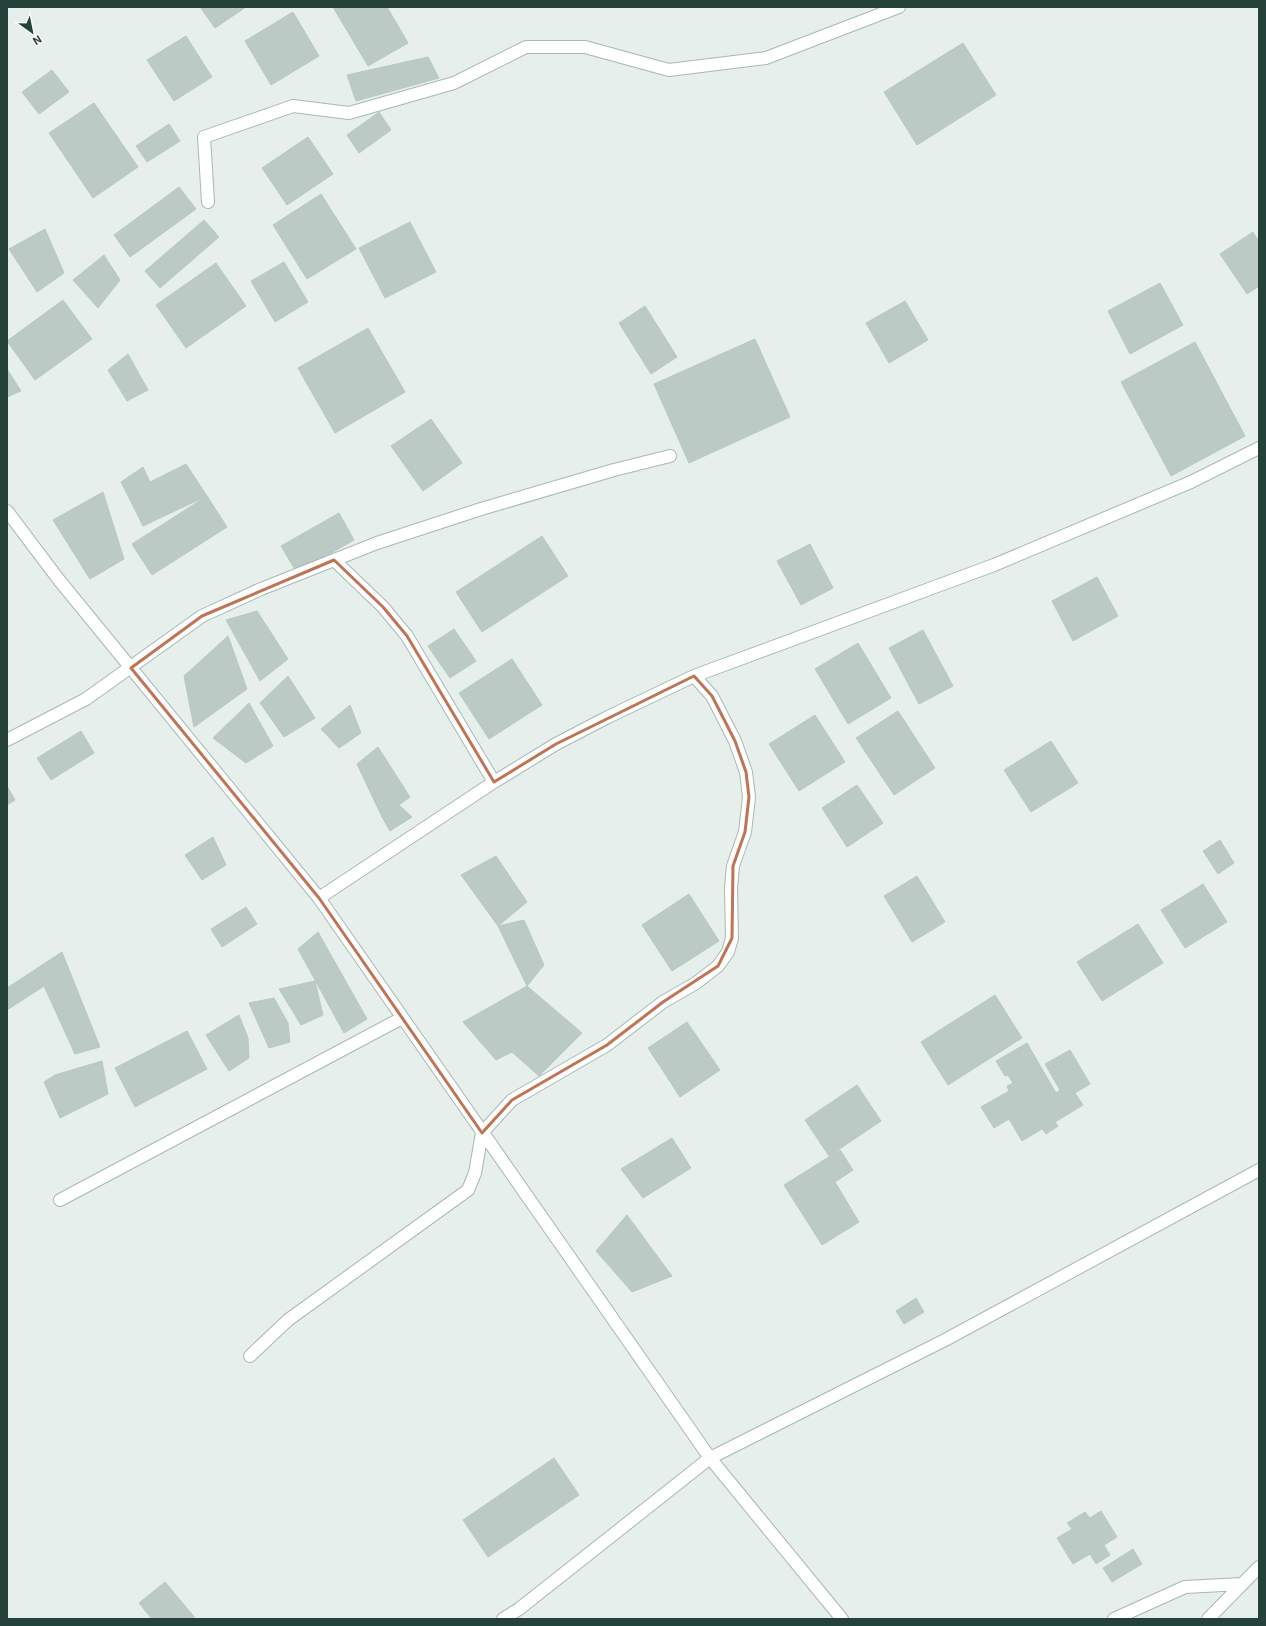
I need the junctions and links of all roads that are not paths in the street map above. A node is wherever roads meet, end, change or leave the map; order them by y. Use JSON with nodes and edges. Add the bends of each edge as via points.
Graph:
{"nodes":[{"id":1,"x":899,"y":7,"type":"edge"},
{"id":2,"x":208,"y":202,"type":"dead end"},
{"id":3,"x":1259,"y":448,"type":"edge"},
{"id":4,"x":670,"y":456,"type":"dead end"},
{"id":5,"x":7,"y":511,"type":"edge"},
{"id":6,"x":334,"y":560,"type":"junction"},
{"id":7,"x":131,"y":668,"type":"junction"},
{"id":8,"x":694,"y":676,"type":"junction"},
{"id":9,"x":7,"y":740,"type":"edge"},
{"id":10,"x":494,"y":782,"type":"junction"},
{"id":11,"x":319,"y":898,"type":"junction"},
{"id":12,"x":402,"y":1018,"type":"junction"},
{"id":13,"x":482,"y":1132,"type":"junction"},
{"id":14,"x":1259,"y":1170,"type":"edge"},
{"id":15,"x":60,"y":1200,"type":"dead end"},
{"id":16,"x":250,"y":1356,"type":"dead end"},
{"id":17,"x":710,"y":1458,"type":"junction"},
{"id":18,"x":1259,"y":1567,"type":"edge"},
{"id":19,"x":1242,"y":1584,"type":"junction"},
{"id":20,"x":503,"y":1619,"type":"edge"},
{"id":21,"x":842,"y":1619,"type":"edge"},
{"id":22,"x":1114,"y":1619,"type":"edge"},
{"id":23,"x":1208,"y":1619,"type":"edge"}],
"edges":[{"from":1,"to":2,"type":"street","via":[[766,58],[668,70],[585,47],[526,47],[454,83],[350,113],[293,106],[204,137]]},
{"from":3,"to":8,"type":"street","via":[[1191,482],[994,565]]},
{"from":4,"to":6,"type":"street","via":[[481,509]]},
{"from":5,"to":7,"type":"street"},
{"from":6,"to":7,"type":"street","via":[[202,616]]},
{"from":6,"to":10,"type":"street","via":[[383,607],[408,636]]},
{"from":7,"to":9,"type":"street","via":[[86,699]]},
{"from":7,"to":11,"type":"street"},
{"from":8,"to":10,"type":"street","via":[[556,744]]},
{"from":8,"to":13,"type":"street","via":[[712,696],[736,741],[746,772],[749,797],[745,832],[733,866],[732,938],[728,952],[718,966],[696,983],[663,1002],[607,1045],[512,1100]]},
{"from":10,"to":11,"type":"street"},
{"from":11,"to":12,"type":"street"},
{"from":12,"to":13,"type":"street"},
{"from":12,"to":15,"type":"street"},
{"from":13,"to":16,"type":"street","via":[[475,1173],[468,1190],[288,1320]]},
{"from":13,"to":17,"type":"street"},
{"from":14,"to":17,"type":"street","via":[[945,1340]]},
{"from":17,"to":20,"type":"street"},
{"from":17,"to":21,"type":"street"},
{"from":18,"to":19,"type":"street"},
{"from":19,"to":22,"type":"street","via":[[1185,1587]]},
{"from":19,"to":23,"type":"street"}]}
